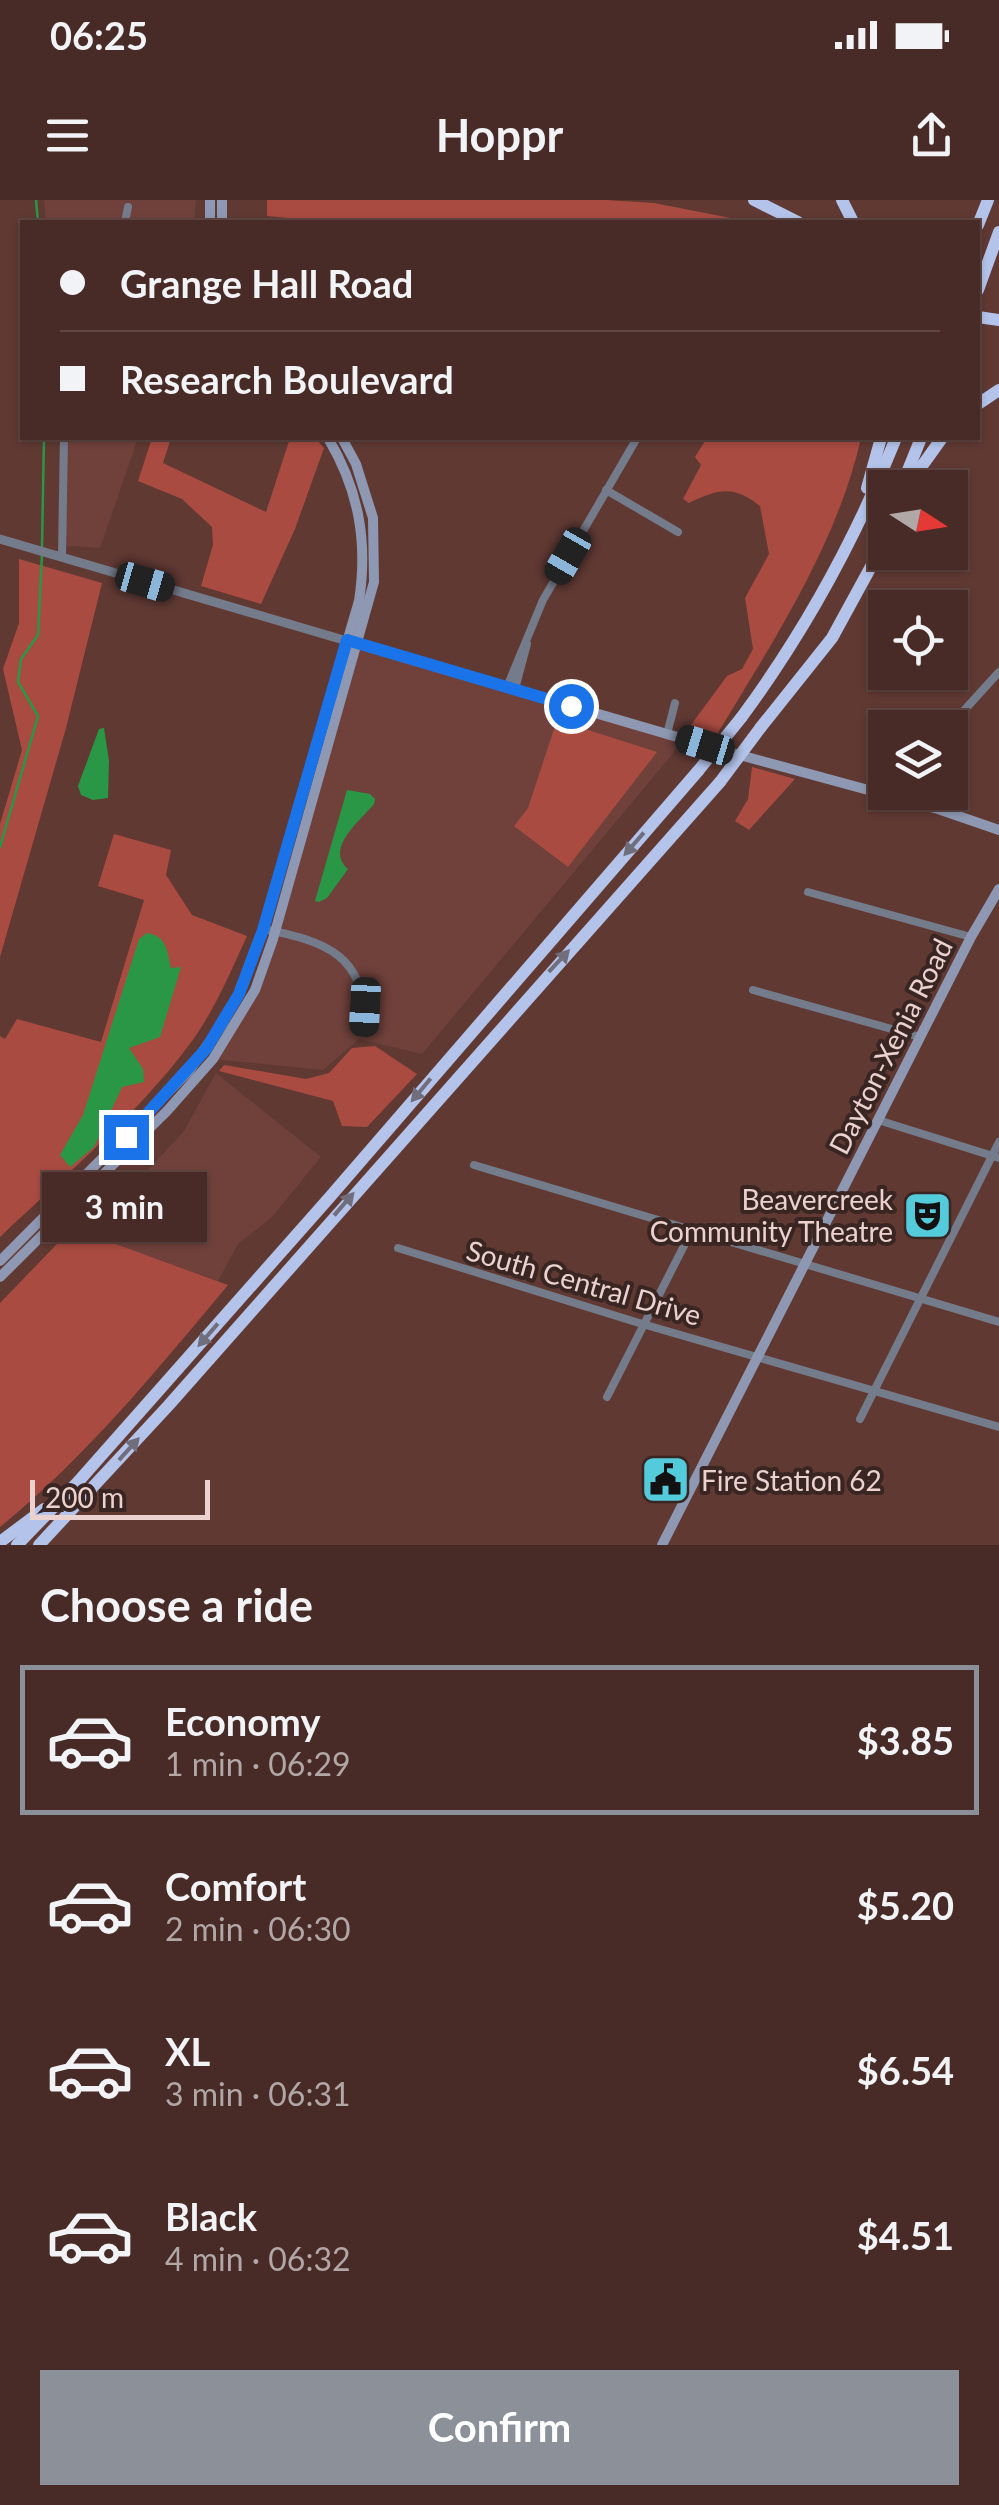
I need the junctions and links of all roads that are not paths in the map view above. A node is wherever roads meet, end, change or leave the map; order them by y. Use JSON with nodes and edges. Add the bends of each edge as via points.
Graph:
{"nodes":[{"id":1,"x":754,"y":200,"type":"edge"},
{"id":2,"x":128,"y":207,"type":"dead end"},
{"id":3,"x":125,"y":220,"type":"edge"},
{"id":4,"x":794,"y":220,"type":"edge"},
{"id":5,"x":999,"y":232,"type":"edge"},
{"id":6,"x":999,"y":249,"type":"edge"},
{"id":7,"x":980,"y":284,"type":"edge"},
{"id":8,"x":980,"y":301,"type":"edge"},
{"id":9,"x":64,"y":440,"type":"edge"},
{"id":10,"x":329,"y":440,"type":"edge"},
{"id":11,"x":343,"y":440,"type":"edge"},
{"id":12,"x":636,"y":440,"type":"edge"},
{"id":13,"x":880,"y":440,"type":"edge"},
{"id":14,"x":895,"y":440,"type":"edge"},
{"id":15,"x":923,"y":440,"type":"edge"},
{"id":16,"x":940,"y":440,"type":"edge"},
{"id":17,"x":912,"y":470,"type":"edge"},
{"id":18,"x":918,"y":470,"type":"edge"},
{"id":19,"x":606,"y":490,"type":"junction"},
{"id":20,"x":678,"y":532,"type":"dead end"},
{"id":21,"x":0,"y":539,"type":"edge"},
{"id":22,"x":62,"y":557,"type":"junction"},
{"id":23,"x":868,"y":559,"type":"edge"},
{"id":24,"x":869,"y":570,"type":"edge"},
{"id":25,"x":352,"y":642,"type":"junction"},
{"id":26,"x":999,"y":672,"type":"edge"},
{"id":27,"x":764,"y":686,"type":"junction"},
{"id":28,"x":511,"y":688,"type":"junction"},
{"id":29,"x":790,"y":692,"type":"junction"},
{"id":30,"x":675,"y":703,"type":"dead end"},
{"id":31,"x":964,"y":710,"type":"edge"},
{"id":32,"x":668,"y":734,"type":"junction"},
{"id":33,"x":868,"y":788,"type":"edge"},
{"id":34,"x":939,"y":810,"type":"edge"},
{"id":35,"x":999,"y":830,"type":"edge"},
{"id":36,"x":999,"y":890,"type":"edge"},
{"id":37,"x":808,"y":892,"type":"dead end"},
{"id":38,"x":269,"y":931,"type":"junction"},
{"id":39,"x":971,"y":937,"type":"junction"},
{"id":40,"x":753,"y":990,"type":"dead end"},
{"id":41,"x":364,"y":1028,"type":"dead end"},
{"id":42,"x":920,"y":1037,"type":"junction"},
{"id":43,"x":878,"y":1120,"type":"junction"},
{"id":44,"x":999,"y":1142,"type":"edge"},
{"id":45,"x":996,"y":1157,"type":"edge"},
{"id":46,"x":474,"y":1165,"type":"dead end"},
{"id":47,"x":691,"y":1232,"type":"junction"},
{"id":48,"x":398,"y":1248,"type":"dead end"},
{"id":49,"x":0,"y":1261,"type":"edge"},
{"id":50,"x":805,"y":1264,"type":"junction"},
{"id":51,"x":0,"y":1278,"type":"edge"},
{"id":52,"x":920,"y":1298,"type":"junction"},
{"id":53,"x":999,"y":1322,"type":"edge"},
{"id":54,"x":644,"y":1324,"type":"junction"},
{"id":55,"x":758,"y":1357,"type":"junction"},
{"id":56,"x":873,"y":1390,"type":"junction"},
{"id":57,"x":606,"y":1397,"type":"dead end"},
{"id":58,"x":860,"y":1419,"type":"dead end"},
{"id":59,"x":999,"y":1427,"type":"edge"},
{"id":60,"x":77,"y":1483,"type":"junction"},
{"id":61,"x":0,"y":1542,"type":"edge"},
{"id":62,"x":18,"y":1545,"type":"edge"},
{"id":63,"x":38,"y":1545,"type":"edge"},
{"id":64,"x":662,"y":1545,"type":"edge"}],
"edges":[{"from":1,"to":4,"type":"highway"},
{"from":2,"to":3,"type":"street"},
{"from":5,"to":7,"type":"highway"},
{"from":6,"to":8,"type":"highway"},
{"from":9,"to":22,"type":"street"},
{"from":10,"to":25,"type":"main road","via":[[352,485],[364,546]]},
{"from":11,"to":25,"type":"main road","via":[[364,489],[376,544],[374,582]]},
{"from":12,"to":19,"type":"street"},
{"from":13,"to":27,"type":"highway","via":[[828,574]]},
{"from":14,"to":27,"type":"highway","via":[[837,569]]},
{"from":15,"to":17,"type":"highway"},
{"from":16,"to":18,"type":"highway"},
{"from":19,"to":20,"type":"street"},
{"from":19,"to":28,"type":"street","via":[[542,600]]},
{"from":21,"to":22,"type":"street"},
{"from":22,"to":25,"type":"street"},
{"from":23,"to":29,"type":"highway"},
{"from":24,"to":29,"type":"highway","via":[[832,638]]},
{"from":25,"to":28,"type":"main road"},
{"from":25,"to":38,"type":"main road"},
{"from":26,"to":31,"type":"street"},
{"from":27,"to":60,"type":"highway","one_way":true,"bridge":true,"via":[[698,771]]},
{"from":28,"to":32,"type":"main road"},
{"from":63,"to":29,"type":"highway","one_way":true,"bridge":true,"via":[[720,782]]},
{"from":30,"to":32,"type":"street"},
{"from":32,"to":33,"type":"main road"},
{"from":34,"to":35,"type":"main road"},
{"from":36,"to":39,"type":"main road","name":"Dayton-Xenia Road"},
{"from":37,"to":39,"type":"street"},
{"from":38,"to":41,"type":"street","via":[[322,946],[348,962],[362,987]]},
{"from":38,"to":49,"type":"main road","via":[[223,1024],[189,1071]]},
{"from":38,"to":51,"type":"main road","via":[[254,990],[214,1059]]},
{"from":39,"to":42,"type":"main road","name":"Dayton-Xenia Road"},
{"from":40,"to":42,"type":"street"},
{"from":42,"to":43,"type":"main road","name":"Dayton-Xenia Road"},
{"from":43,"to":45,"type":"street"},
{"from":43,"to":50,"type":"main road","name":"Dayton-Xenia Road"},
{"from":44,"to":45,"type":"street"},
{"from":45,"to":52,"type":"street"},
{"from":46,"to":47,"type":"street"},
{"from":47,"to":50,"type":"street"},
{"from":47,"to":54,"type":"street"},
{"from":48,"to":54,"type":"street","name":"South Central Drive"},
{"from":50,"to":52,"type":"street"},
{"from":50,"to":55,"type":"main road","name":"Dayton-Xenia Road"},
{"from":52,"to":53,"type":"street"},
{"from":52,"to":56,"type":"street"},
{"from":54,"to":55,"type":"street","name":"South Central Drive"},
{"from":54,"to":57,"type":"street"},
{"from":55,"to":56,"type":"street","name":"South Central Drive"},
{"from":55,"to":64,"type":"main road","name":"Dayton-Xenia Road"},
{"from":56,"to":58,"type":"street"},
{"from":56,"to":59,"type":"street","name":"South Central Drive"},
{"from":60,"to":61,"type":"highway"},
{"from":60,"to":62,"type":"highway"}]}
